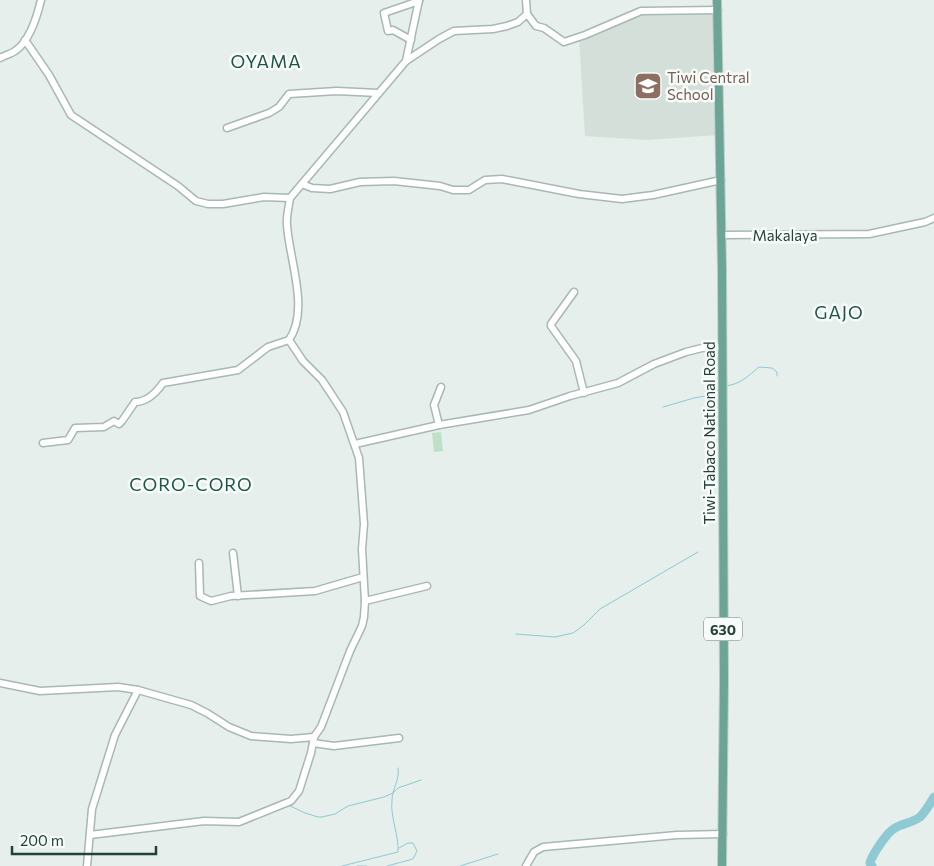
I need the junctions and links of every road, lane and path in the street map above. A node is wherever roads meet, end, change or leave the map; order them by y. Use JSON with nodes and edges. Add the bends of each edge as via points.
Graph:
{"nodes":[{"id":1,"x":41,"y":0,"type":"edge"},
{"id":2,"x":419,"y":0,"type":"edge"},
{"id":3,"x":526,"y":0,"type":"edge"},
{"id":4,"x":717,"y":0,"type":"edge"},
{"id":5,"x":718,"y":10,"type":"junction"},
{"id":6,"x":527,"y":14,"type":"junction"},
{"id":7,"x":25,"y":40,"type":"junction"},
{"id":8,"x":410,"y":40,"type":"junction"},
{"id":9,"x":0,"y":58,"type":"edge"},
{"id":10,"x":406,"y":61,"type":"junction"},
{"id":11,"x":378,"y":93,"type":"junction"},
{"id":12,"x":227,"y":128,"type":"dead end"},
{"id":13,"x":721,"y":180,"type":"junction"},
{"id":14,"x":302,"y":184,"type":"junction"},
{"id":15,"x":290,"y":198,"type":"junction"},
{"id":16,"x":934,"y":218,"type":"edge"},
{"id":17,"x":722,"y":235,"type":"junction"},
{"id":18,"x":574,"y":292,"type":"dead end"},
{"id":19,"x":289,"y":340,"type":"junction"},
{"id":20,"x":721,"y":347,"type":"junction"},
{"id":21,"x":441,"y":388,"type":"dead end"},
{"id":22,"x":584,"y":392,"type":"junction"},
{"id":23,"x":439,"y":425,"type":"junction"},
{"id":24,"x":43,"y":443,"type":"dead end"},
{"id":25,"x":354,"y":444,"type":"junction"},
{"id":26,"x":233,"y":553,"type":"dead end"},
{"id":27,"x":199,"y":563,"type":"dead end"},
{"id":28,"x":363,"y":577,"type":"junction"},
{"id":29,"x":427,"y":586,"type":"dead end"},
{"id":30,"x":238,"y":596,"type":"junction"},
{"id":31,"x":365,"y":601,"type":"junction"},
{"id":32,"x":0,"y":683,"type":"edge"},
{"id":33,"x":138,"y":690,"type":"junction"},
{"id":34,"x":399,"y":738,"type":"dead end"},
{"id":35,"x":314,"y":740,"type":"junction"},
{"id":36,"x":90,"y":834,"type":"junction"},
{"id":37,"x":723,"y":834,"type":"junction"},
{"id":38,"x":87,"y":866,"type":"edge"},
{"id":39,"x":526,"y":866,"type":"edge"},
{"id":40,"x":722,"y":866,"type":"edge"}],
"edges":[{"from":1,"to":7,"type":"street","via":[[38,15]]},
{"from":2,"to":8,"type":"street"},
{"from":2,"to":8,"type":"street","via":[[384,13],[388,31],[393,30]]},
{"from":3,"to":6,"type":"street"},
{"from":4,"to":5,"type":"main road","name":"Tiwi-Tabaco National Road","number":"630"},
{"from":5,"to":6,"type":"street","via":[[641,11],[564,42],[536,26]]},
{"from":5,"to":13,"type":"main road","name":"Tiwi-Tabaco National Road","number":"630"},
{"from":6,"to":10,"type":"street","via":[[507,26],[454,31]]},
{"from":7,"to":9,"type":"street","via":[[16,51]]},
{"from":7,"to":15,"type":"street","via":[[71,115],[196,201],[223,204],[264,197]]},
{"from":8,"to":10,"type":"street"},
{"from":10,"to":11,"type":"street"},
{"from":11,"to":12,"type":"street","via":[[289,94],[270,113]]},
{"from":11,"to":14,"type":"street"},
{"from":13,"to":14,"type":"street","via":[[622,199],[502,179],[485,180],[469,190],[394,181],[360,182],[330,189]]},
{"from":13,"to":17,"type":"main road","name":"Tiwi-Tabaco National Road","number":"630"},
{"from":14,"to":15,"type":"street"},
{"from":15,"to":19,"type":"street","via":[[287,224],[298,299],[297,324]]},
{"from":16,"to":17,"type":"street","name":"Makalaya","via":[[869,234]]},
{"from":17,"to":20,"type":"main road","name":"Tiwi-Tabaco National Road","number":"630"},
{"from":18,"to":22,"type":"street","via":[[551,326],[576,361]]},
{"from":19,"to":24,"type":"street","via":[[268,348],[238,370],[163,384],[156,393],[141,402],[134,402],[119,424],[114,421],[104,427],[75,428],[68,440]]},
{"from":19,"to":25,"type":"street","via":[[303,362],[335,398]]},
{"from":20,"to":22,"type":"street","via":[[686,352],[618,383]]},
{"from":20,"to":37,"type":"main road","name":"Tiwi-Tabaco National Road","number":"630"},
{"from":21,"to":23,"type":"street","via":[[434,405]]},
{"from":22,"to":23,"type":"street","via":[[517,413]]},
{"from":23,"to":25,"type":"street"},
{"from":25,"to":28,"type":"street","via":[[359,458],[364,524]]},
{"from":26,"to":30,"type":"street"},
{"from":27,"to":30,"type":"street","via":[[200,596],[211,601]]},
{"from":28,"to":30,"type":"street","via":[[324,590]]},
{"from":28,"to":31,"type":"street"},
{"from":29,"to":31,"type":"street"},
{"from":31,"to":35,"type":"street","via":[[362,626]]},
{"from":32,"to":33,"type":"street","via":[[40,691],[118,687]]},
{"from":33,"to":35,"type":"street","via":[[191,704],[251,736]]},
{"from":33,"to":36,"type":"street","via":[[111,746],[92,809]]},
{"from":34,"to":35,"type":"street","via":[[334,746]]},
{"from":35,"to":36,"type":"street","via":[[299,791],[291,801],[240,822],[204,820]]},
{"from":36,"to":38,"type":"street"},
{"from":37,"to":39,"type":"street","via":[[543,847],[534,852]]},
{"from":37,"to":40,"type":"main road","name":"Tiwi-Tabaco National Road","number":"630"}]}
